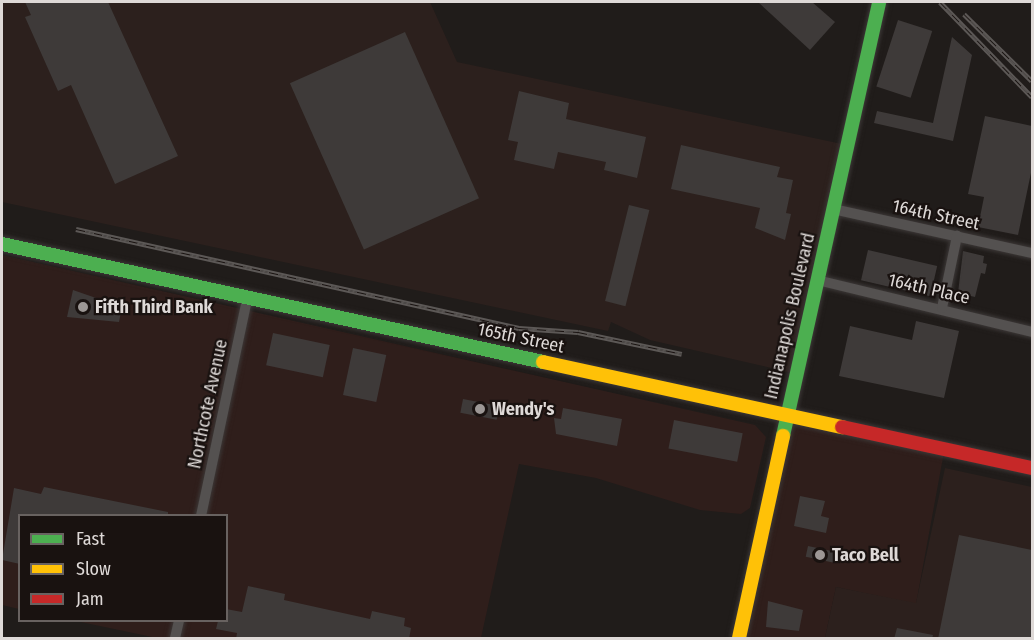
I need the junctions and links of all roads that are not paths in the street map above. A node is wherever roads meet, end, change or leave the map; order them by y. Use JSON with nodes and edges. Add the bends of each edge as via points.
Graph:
{"nodes":[{"id":1,"x":879,"y":2,"type":"edge"},
{"id":2,"x":833,"y":209,"type":"junction"},
{"id":3,"x":957,"y":236,"type":"junction"},
{"id":4,"x":2,"y":244,"type":"edge"},
{"id":5,"x":1032,"y":253,"type":"edge"},
{"id":6,"x":817,"y":280,"type":"junction"},
{"id":7,"x":247,"y":299,"type":"junction"},
{"id":8,"x":942,"y":308,"type":"junction"},
{"id":9,"x":1032,"y":332,"type":"edge"},
{"id":10,"x":787,"y":411,"type":"junction"},
{"id":11,"x":1032,"y":468,"type":"edge"},
{"id":12,"x":201,"y":514,"type":"edge"},
{"id":13,"x":179,"y":622,"type":"edge"},
{"id":14,"x":175,"y":639,"type":"edge"},
{"id":15,"x":739,"y":639,"type":"edge"}],
"edges":[{"from":1,"to":2,"type":"main road","name":"Indianapolis Boulevard"},
{"from":2,"to":3,"type":"street","name":"164th Street"},
{"from":2,"to":6,"type":"main road","name":"Indianapolis Boulevard"},
{"from":3,"to":5,"type":"street","name":"164th Street"},
{"from":3,"to":8,"type":"street"},
{"from":4,"to":7,"type":"main road","name":"165th Street"},
{"from":6,"to":8,"type":"street","name":"164th Place"},
{"from":6,"to":10,"type":"main road","name":"Indianapolis Boulevard"},
{"from":7,"to":10,"type":"main road","name":"165th Street"},
{"from":7,"to":12,"type":"street","name":"Northcote Avenue"},
{"from":8,"to":9,"type":"street","name":"164th Place"},
{"from":10,"to":11,"type":"main road","name":"165th Street"},
{"from":10,"to":15,"type":"main road","name":"Indianapolis Boulevard"},
{"from":13,"to":14,"type":"street"}]}
